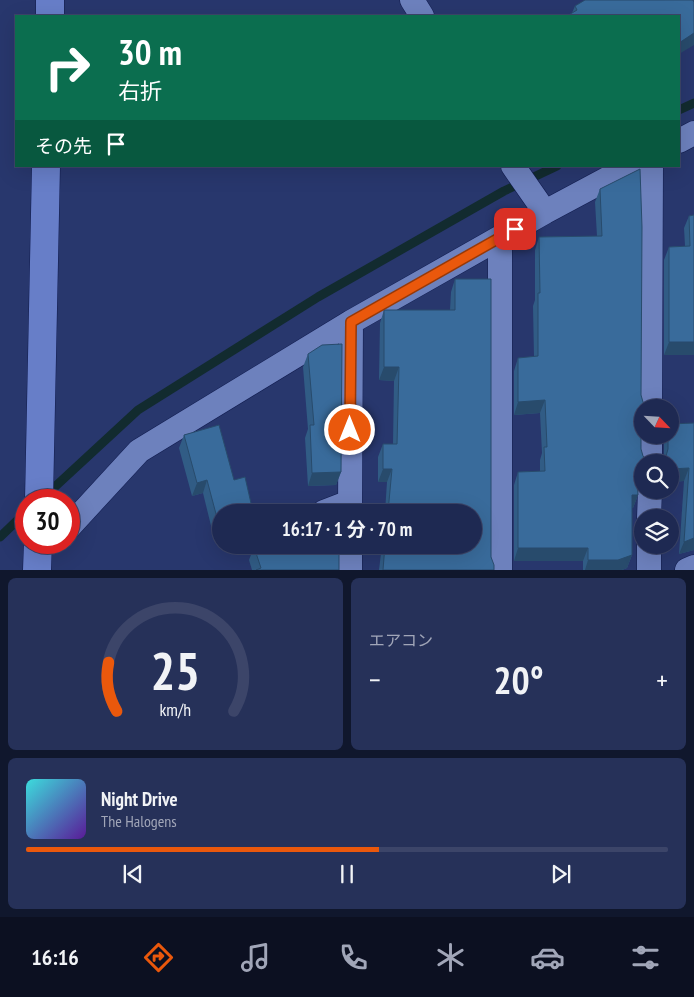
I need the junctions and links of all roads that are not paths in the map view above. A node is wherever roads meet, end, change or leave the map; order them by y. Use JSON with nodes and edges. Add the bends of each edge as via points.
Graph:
{"nodes":[{"id":1,"x":50,"y":0,"type":"edge"},
{"id":2,"x":412,"y":0,"type":"edge"},
{"id":3,"x":50,"y":15,"type":"edge"},
{"id":4,"x":421,"y":15,"type":"edge"},
{"id":5,"x":694,"y":133,"type":"edge"},
{"id":6,"x":680,"y":140,"type":"edge"},
{"id":7,"x":46,"y":167,"type":"edge"},
{"id":8,"x":513,"y":167,"type":"edge"},
{"id":9,"x":629,"y":167,"type":"edge"},
{"id":10,"x":651,"y":167,"type":"edge"},
{"id":11,"x":545,"y":212,"type":"junction"},
{"id":12,"x":500,"y":238,"type":"junction"},
{"id":13,"x":351,"y":322,"type":"junction"},
{"id":14,"x":650,"y":399,"type":"edge"},
{"id":15,"x":39,"y":489,"type":"edge"},
{"id":16,"x":350,"y":504,"type":"edge"},
{"id":17,"x":80,"y":515,"type":"edge"},
{"id":18,"x":350,"y":554,"type":"edge"},
{"id":19,"x":649,"y":554,"type":"edge"},
{"id":20,"x":694,"y":567,"type":"edge"},
{"id":21,"x":350,"y":570,"type":"edge"},
{"id":22,"x":500,"y":570,"type":"edge"},
{"id":23,"x":649,"y":570,"type":"edge"},
{"id":24,"x":687,"y":570,"type":"edge"}],
"edges":[{"from":1,"to":3,"type":"street"},
{"from":2,"to":4,"type":"street"},
{"from":5,"to":6,"type":"street"},
{"from":7,"to":15,"type":"street"},
{"from":8,"to":11,"type":"street"},
{"from":9,"to":11,"type":"street"},
{"from":10,"to":14,"type":"street"},
{"from":11,"to":12,"type":"street"},
{"from":12,"to":13,"type":"street"},
{"from":12,"to":22,"type":"street"},
{"from":13,"to":16,"type":"street"},
{"from":13,"to":17,"type":"street","via":[[139,451]]},
{"from":18,"to":21,"type":"street"},
{"from":19,"to":23,"type":"street"},
{"from":20,"to":24,"type":"street"}]}
